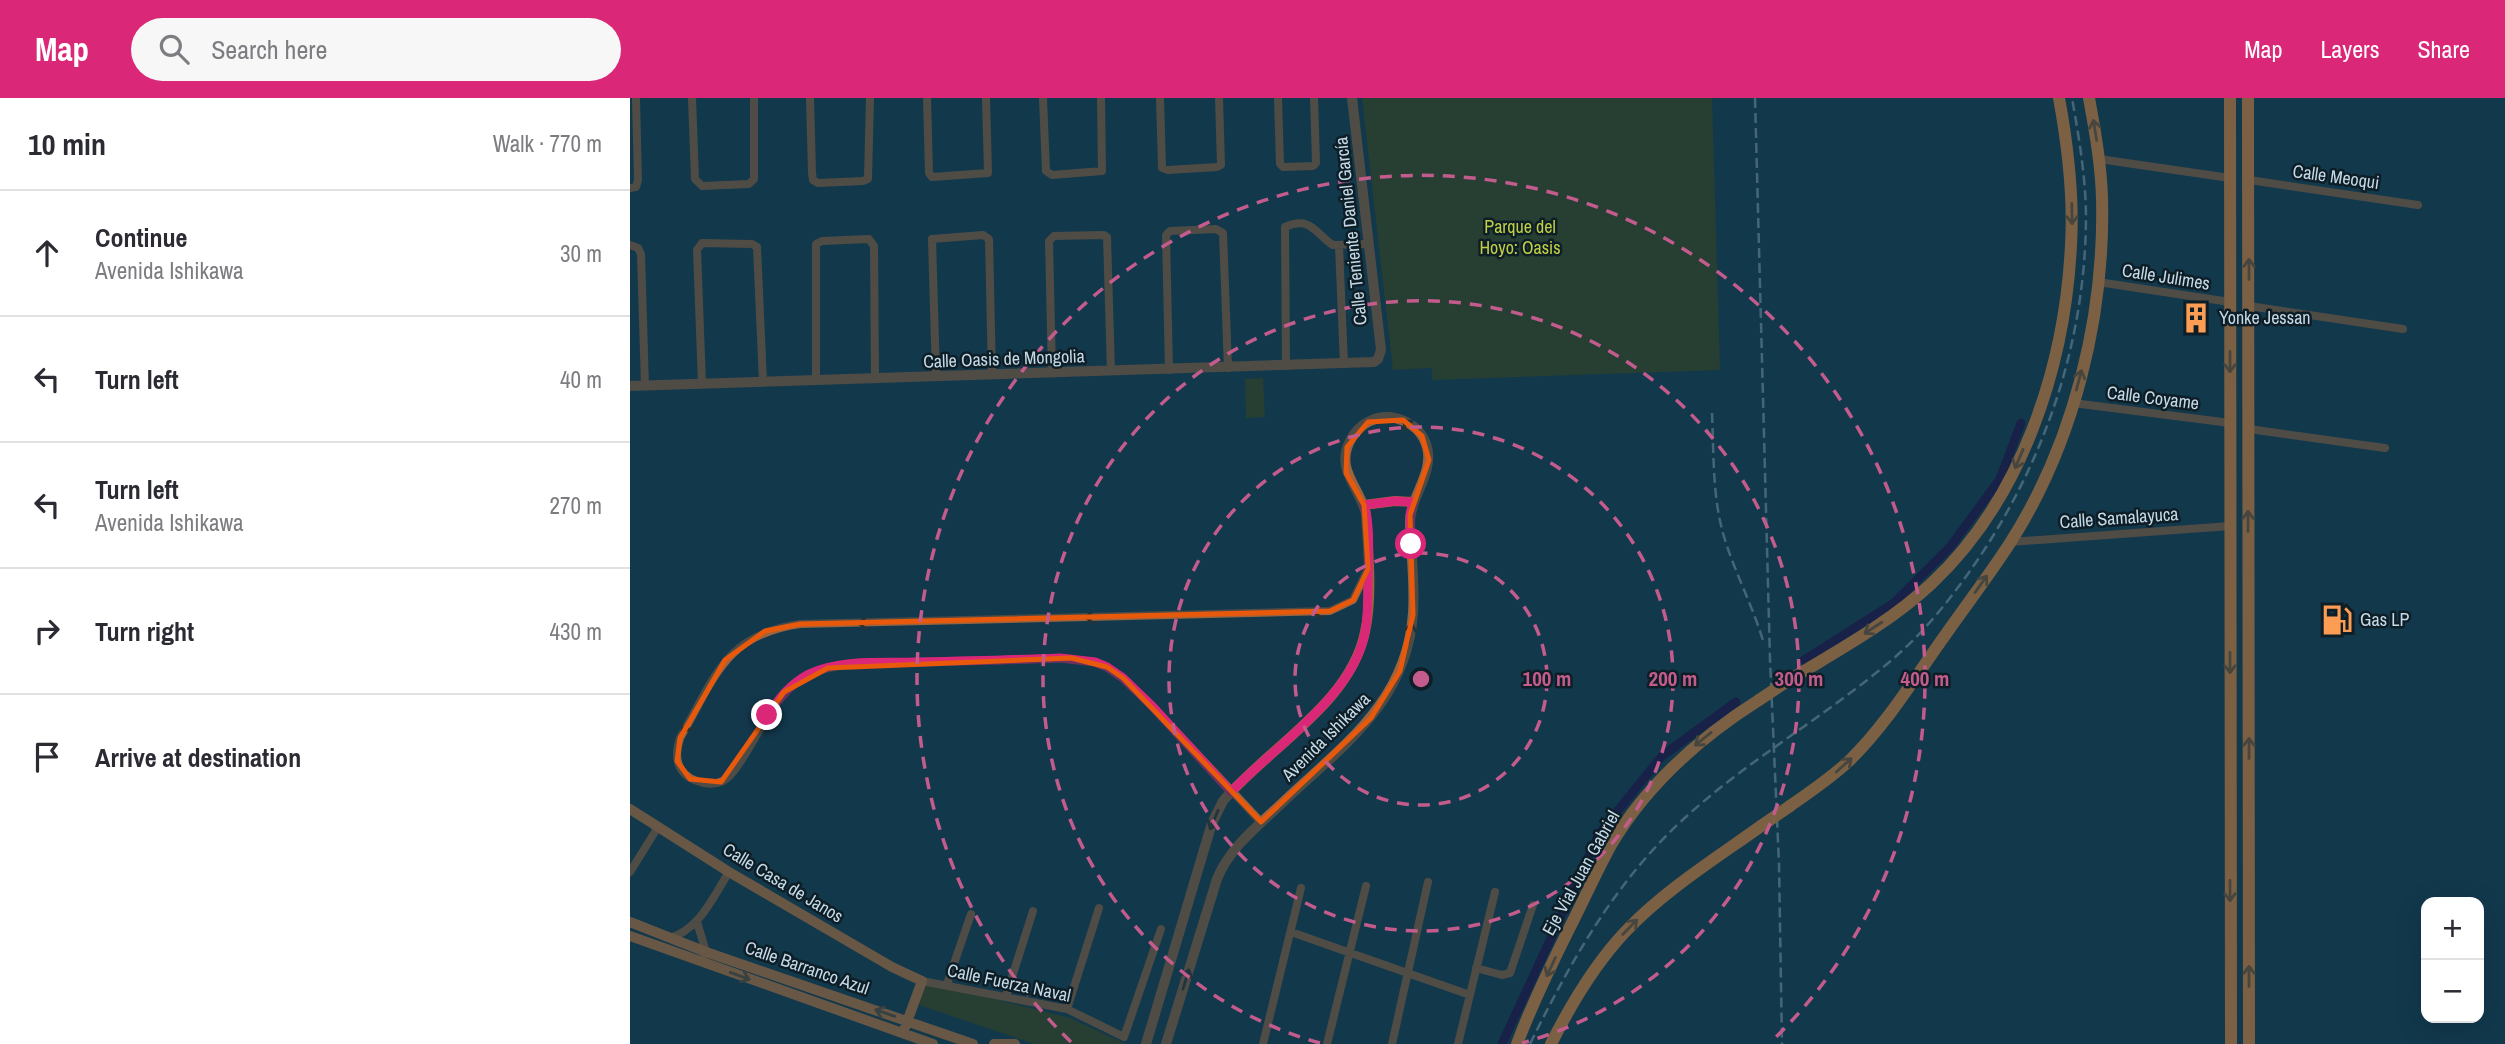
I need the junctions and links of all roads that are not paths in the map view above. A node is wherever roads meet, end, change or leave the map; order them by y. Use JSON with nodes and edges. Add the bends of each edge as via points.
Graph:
{"nodes":[{"id":1,"x":636,"y":98,"type":"edge"},
{"id":2,"x":692,"y":98,"type":"edge"},
{"id":3,"x":754,"y":98,"type":"edge"},
{"id":4,"x":810,"y":98,"type":"edge"},
{"id":5,"x":870,"y":98,"type":"edge"},
{"id":6,"x":927,"y":98,"type":"edge"},
{"id":7,"x":986,"y":98,"type":"edge"},
{"id":8,"x":1043,"y":98,"type":"edge"},
{"id":9,"x":1101,"y":98,"type":"edge"},
{"id":10,"x":1160,"y":98,"type":"edge"},
{"id":11,"x":1219,"y":98,"type":"edge"},
{"id":12,"x":1278,"y":98,"type":"edge"},
{"id":13,"x":1314,"y":98,"type":"edge"},
{"id":14,"x":1352,"y":98,"type":"edge"},
{"id":15,"x":2059,"y":98,"type":"edge"},
{"id":16,"x":2090,"y":98,"type":"edge"},
{"id":17,"x":2230,"y":98,"type":"edge"},
{"id":18,"x":2248,"y":98,"type":"edge"},
{"id":19,"x":2099,"y":159,"type":"junction"},
{"id":20,"x":2230,"y":178,"type":"junction"},
{"id":21,"x":2249,"y":180,"type":"junction"},
{"id":22,"x":630,"y":188,"type":"edge"},
{"id":23,"x":2418,"y":205,"type":"dead end"},
{"id":24,"x":1368,"y":244,"type":"junction"},
{"id":25,"x":630,"y":245,"type":"edge"},
{"id":26,"x":1339,"y":246,"type":"junction"},
{"id":27,"x":2098,"y":282,"type":"junction"},
{"id":28,"x":2230,"y":302,"type":"junction"},
{"id":29,"x":2249,"y":306,"type":"junction"},
{"id":30,"x":2403,"y":329,"type":"dead end"},
{"id":31,"x":1378,"y":359,"type":"joint"},
{"id":32,"x":1345,"y":364,"type":"junction"},
{"id":33,"x":1286,"y":366,"type":"junction"},
{"id":34,"x":1228,"y":368,"type":"junction"},
{"id":35,"x":1169,"y":370,"type":"junction"},
{"id":36,"x":1111,"y":371,"type":"junction"},
{"id":37,"x":1052,"y":373,"type":"junction"},
{"id":38,"x":992,"y":375,"type":"junction"},
{"id":39,"x":936,"y":377,"type":"junction"},
{"id":40,"x":876,"y":379,"type":"junction"},
{"id":41,"x":816,"y":380,"type":"junction"},
{"id":42,"x":764,"y":382,"type":"junction"},
{"id":43,"x":702,"y":384,"type":"junction"},
{"id":44,"x":630,"y":386,"type":"edge"},
{"id":45,"x":645,"y":386,"type":"junction"},
{"id":46,"x":2073,"y":403,"type":"junction"},
{"id":47,"x":2230,"y":424,"type":"junction"},
{"id":48,"x":2249,"y":429,"type":"junction"},
{"id":49,"x":2385,"y":448,"type":"dead end"},
{"id":50,"x":1413,"y":502,"type":"junction"},
{"id":51,"x":1364,"y":505,"type":"junction"},
{"id":52,"x":2230,"y":526,"type":"junction"},
{"id":53,"x":2010,"y":542,"type":"junction"},
{"id":54,"x":1368,"y":569,"type":"junction"},
{"id":55,"x":2231,"y":619,"type":"junction"},
{"id":56,"x":2248,"y":619,"type":"junction"},
{"id":57,"x":1231,"y":792,"type":"junction"},
{"id":58,"x":630,"y":809,"type":"edge"},
{"id":59,"x":1261,"y":822,"type":"junction"},
{"id":60,"x":658,"y":827,"type":"junction"},
{"id":61,"x":630,"y":872,"type":"edge"},
{"id":62,"x":729,"y":872,"type":"junction"},
{"id":63,"x":1428,"y":883,"type":"dead end"},
{"id":64,"x":1366,"y":886,"type":"dead end"},
{"id":65,"x":1301,"y":888,"type":"dead end"},
{"id":66,"x":1495,"y":892,"type":"dead end"},
{"id":67,"x":1533,"y":905,"type":"dead end"},
{"id":68,"x":1099,"y":908,"type":"dead end"},
{"id":69,"x":1033,"y":911,"type":"dead end"},
{"id":70,"x":971,"y":914,"type":"dead end"},
{"id":71,"x":630,"y":922,"type":"edge"},
{"id":72,"x":698,"y":922,"type":"junction"},
{"id":73,"x":1161,"y":929,"type":"dead end"},
{"id":74,"x":1291,"y":932,"type":"junction"},
{"id":75,"x":630,"y":936,"type":"edge"},
{"id":76,"x":670,"y":938,"type":"junction"},
{"id":77,"x":665,"y":949,"type":"junction"},
{"id":78,"x":1350,"y":953,"type":"junction"},
{"id":79,"x":704,"y":957,"type":"junction"},
{"id":80,"x":1476,"y":968,"type":"junction"},
{"id":81,"x":1409,"y":974,"type":"junction"},
{"id":82,"x":922,"y":981,"type":"junction"},
{"id":83,"x":947,"y":984,"type":"junction"},
{"id":84,"x":1470,"y":995,"type":"junction"},
{"id":85,"x":1006,"y":996,"type":"junction"},
{"id":86,"x":1068,"y":1009,"type":"junction"},
{"id":87,"x":908,"y":1021,"type":"junction"},
{"id":88,"x":923,"y":1027,"type":"junction"},
{"id":89,"x":903,"y":1033,"type":"junction"},
{"id":90,"x":917,"y":1042,"type":"edge"},
{"id":91,"x":933,"y":1044,"type":"edge"},
{"id":92,"x":973,"y":1044,"type":"edge"},
{"id":93,"x":994,"y":1044,"type":"edge"},
{"id":94,"x":1015,"y":1044,"type":"edge"},
{"id":95,"x":1146,"y":1044,"type":"edge"},
{"id":96,"x":1166,"y":1044,"type":"edge"},
{"id":97,"x":1263,"y":1044,"type":"edge"},
{"id":98,"x":1327,"y":1044,"type":"edge"},
{"id":99,"x":1392,"y":1044,"type":"edge"},
{"id":100,"x":1458,"y":1044,"type":"edge"},
{"id":101,"x":1517,"y":1044,"type":"edge"},
{"id":102,"x":1551,"y":1044,"type":"edge"},
{"id":103,"x":2231,"y":1044,"type":"edge"},
{"id":104,"x":2249,"y":1044,"type":"edge"}],
"edges":[{"from":1,"to":22,"type":"street","via":[[638,180],[636,187]]},
{"from":2,"to":3,"type":"street","via":[[695,179],[702,186],[749,184],[754,179]]},
{"from":4,"to":5,"type":"street","via":[[812,173],[818,183],[868,179]]},
{"from":6,"to":7,"type":"street","via":[[932,177],[988,173]]},
{"from":8,"to":9,"type":"street","via":[[1046,170],[1052,176],[1102,171]]},
{"from":10,"to":11,"type":"street","via":[[1165,170],[1221,165]]},
{"from":12,"to":13,"type":"street","via":[[1283,167],[1316,163]]},
{"from":14,"to":24,"type":"street","name":"Calle Teniente Daniel García"},
{"from":15,"to":101,"type":"main road","name":"Eje Vial Juan Gabriel","one_way":true,"bridge":true,"via":[[2071,181],[2069,278],[2035,419],[1996,504],[1932,583],[1886,620],[1715,729],[1647,795],[1602,863]]},
{"from":19,"to":16,"type":"main road","one_way":true},
{"from":17,"to":20,"type":"main road"},
{"from":18,"to":21,"type":"main road"},
{"from":19,"to":20,"type":"street"},
{"from":19,"to":27,"type":"main road","via":[[2102,222]]},
{"from":20,"to":28,"type":"main road"},
{"from":21,"to":23,"type":"street","name":"Calle Meoqui"},
{"from":29,"to":21,"type":"main road","one_way":true},
{"from":24,"to":26,"type":"street"},
{"from":24,"to":31,"type":"street","name":"Calle Teniente Daniel García","via":[[1381,350]]},
{"from":25,"to":45,"type":"street","via":[[641,254]]},
{"from":26,"to":32,"type":"street"},
{"from":26,"to":33,"type":"street","via":[[1311,226],[1284,229]]},
{"from":27,"to":28,"type":"street","name":"Calle Julimes"},
{"from":46,"to":27,"type":"main road","one_way":true},
{"from":28,"to":47,"type":"main road","one_way":true},
{"from":29,"to":30,"type":"street"},
{"from":29,"to":48,"type":"main road"},
{"from":31,"to":32,"type":"street","name":"Calle Oasis de Mongolia"},
{"from":32,"to":33,"type":"street","name":"Calle Oasis de Mongolia"},
{"from":33,"to":34,"type":"street","name":"Calle Oasis de Mongolia"},
{"from":34,"to":35,"type":"street","name":"Calle Oasis de Mongolia"},
{"from":34,"to":35,"type":"street","via":[[1222,232],[1216,229],[1166,235]]},
{"from":35,"to":36,"type":"street","name":"Calle Oasis de Mongolia"},
{"from":36,"to":37,"type":"street","name":"Calle Oasis de Mongolia"},
{"from":36,"to":37,"type":"street","via":[[1107,237],[1055,236],[1049,241]]},
{"from":37,"to":38,"type":"street","name":"Calle Oasis de Mongolia"},
{"from":38,"to":39,"type":"street","name":"Calle Oasis de Mongolia"},
{"from":38,"to":39,"type":"street","via":[[989,239],[985,235],[932,239]]},
{"from":39,"to":40,"type":"street","name":"Calle Oasis de Mongolia"},
{"from":40,"to":41,"type":"street","name":"Calle Oasis de Mongolia"},
{"from":40,"to":41,"type":"street","via":[[874,246],[869,239],[816,244]]},
{"from":41,"to":42,"type":"street","name":"Calle Oasis de Mongolia"},
{"from":42,"to":43,"type":"street","name":"Calle Oasis de Mongolia"},
{"from":42,"to":43,"type":"street","via":[[757,247],[702,243],[697,250]]},
{"from":43,"to":45,"type":"street","name":"Calle Oasis de Mongolia"},
{"from":44,"to":45,"type":"street","name":"Calle Oasis de Mongolia"},
{"from":46,"to":47,"type":"street","name":"Calle Coyame"},
{"from":46,"to":53,"type":"main road","via":[[2047,471]]},
{"from":47,"to":52,"type":"main road"},
{"from":48,"to":49,"type":"street"},
{"from":56,"to":48,"type":"main road","one_way":true},
{"from":50,"to":51,"type":"street"},
{"from":50,"to":51,"type":"street","name":"Avenida Ishikawa","one_way":true,"via":[[1428,469],[1426,443],[1411,424],[1390,417],[1368,422],[1347,447],[1346,472]]},
{"from":59,"to":50,"type":"street","name":"Avenida Ishikawa","one_way":true,"via":[[1371,718],[1390,693],[1413,615]]},
{"from":51,"to":54,"type":"street","name":"Avenida Ishikawa"},
{"from":52,"to":53,"type":"street","name":"Calle Samalayuca"},
{"from":52,"to":55,"type":"main road"},
{"from":102,"to":53,"type":"main road","one_way":true,"bridge":true,"via":[[1590,977],[1624,933],[1680,884],[1838,771],[1869,740]]},
{"from":54,"to":57,"type":"street","name":"Avenida Ishikawa","via":[[1366,629],[1346,678]]},
{"from":54,"to":57,"type":"street","one_way":true,"via":[[1353,600],[1330,611],[800,625],[765,631],[725,660],[680,737],[676,754],[690,779],[721,782],[733,772],[784,692],[811,673],[828,668],[1072,658],[1107,667],[1123,678]]},
{"from":55,"to":56,"type":"main road"},
{"from":55,"to":103,"type":"main road","one_way":true},
{"from":104,"to":56,"type":"main road","one_way":true},
{"from":57,"to":59,"type":"street"},
{"from":57,"to":95,"type":"street","name":"Avenida Ishikawa","one_way":true,"via":[[1212,823]]},
{"from":58,"to":60,"type":"main road","name":"Calle Casa de Janos"},
{"from":96,"to":59,"type":"street","name":"Avenida Ishikawa","one_way":true,"via":[[1222,868]]},
{"from":60,"to":61,"type":"street"},
{"from":60,"to":62,"type":"main road","name":"Calle Casa de Janos"},
{"from":62,"to":72,"type":"street"},
{"from":62,"to":82,"type":"main road","name":"Calle Casa de Janos"},
{"from":63,"to":81,"type":"street"},
{"from":64,"to":78,"type":"street"},
{"from":65,"to":74,"type":"street"},
{"from":66,"to":80,"type":"street"},
{"from":67,"to":80,"type":"street","via":[[1510,973]]},
{"from":68,"to":86,"type":"street"},
{"from":69,"to":85,"type":"street"},
{"from":70,"to":83,"type":"street"},
{"from":71,"to":76,"type":"main road","name":"Calle Barranco Azul"},
{"from":72,"to":76,"type":"street"},
{"from":72,"to":79,"type":"street"},
{"from":73,"to":86,"type":"street","name":"Calle Fuerza Naval","via":[[1126,1036]]},
{"from":74,"to":78,"type":"street"},
{"from":74,"to":97,"type":"street"},
{"from":75,"to":77,"type":"main road","name":"Calle Barranco Azul"},
{"from":76,"to":77,"type":"street"},
{"from":76,"to":79,"type":"main road","name":"Calle Barranco Azul"},
{"from":77,"to":79,"type":"main road","name":"Calle Barranco Azul"},
{"from":78,"to":81,"type":"street"},
{"from":78,"to":98,"type":"street"},
{"from":87,"to":79,"type":"main road","name":"Calle Barranco Azul","one_way":true},
{"from":79,"to":89,"type":"main road","name":"Calle Barranco Azul","one_way":true},
{"from":80,"to":84,"type":"street"},
{"from":81,"to":84,"type":"street"},
{"from":81,"to":99,"type":"street"},
{"from":82,"to":83,"type":"street","name":"Calle Fuerza Naval"},
{"from":82,"to":87,"type":"main road"},
{"from":83,"to":85,"type":"street","name":"Calle Fuerza Naval"},
{"from":84,"to":100,"type":"street"},
{"from":85,"to":86,"type":"street","name":"Calle Fuerza Naval"},
{"from":87,"to":88,"type":"main road","name":"Calle Barranco Azul"},
{"from":87,"to":89,"type":"main road"},
{"from":88,"to":90,"type":"street"},
{"from":88,"to":92,"type":"main road","name":"Calle Barranco Azul"},
{"from":89,"to":90,"type":"main road","name":"Calle Barranco Azul"},
{"from":90,"to":91,"type":"main road","name":"Calle Barranco Azul"},
{"from":93,"to":94,"type":"main road"}]}
